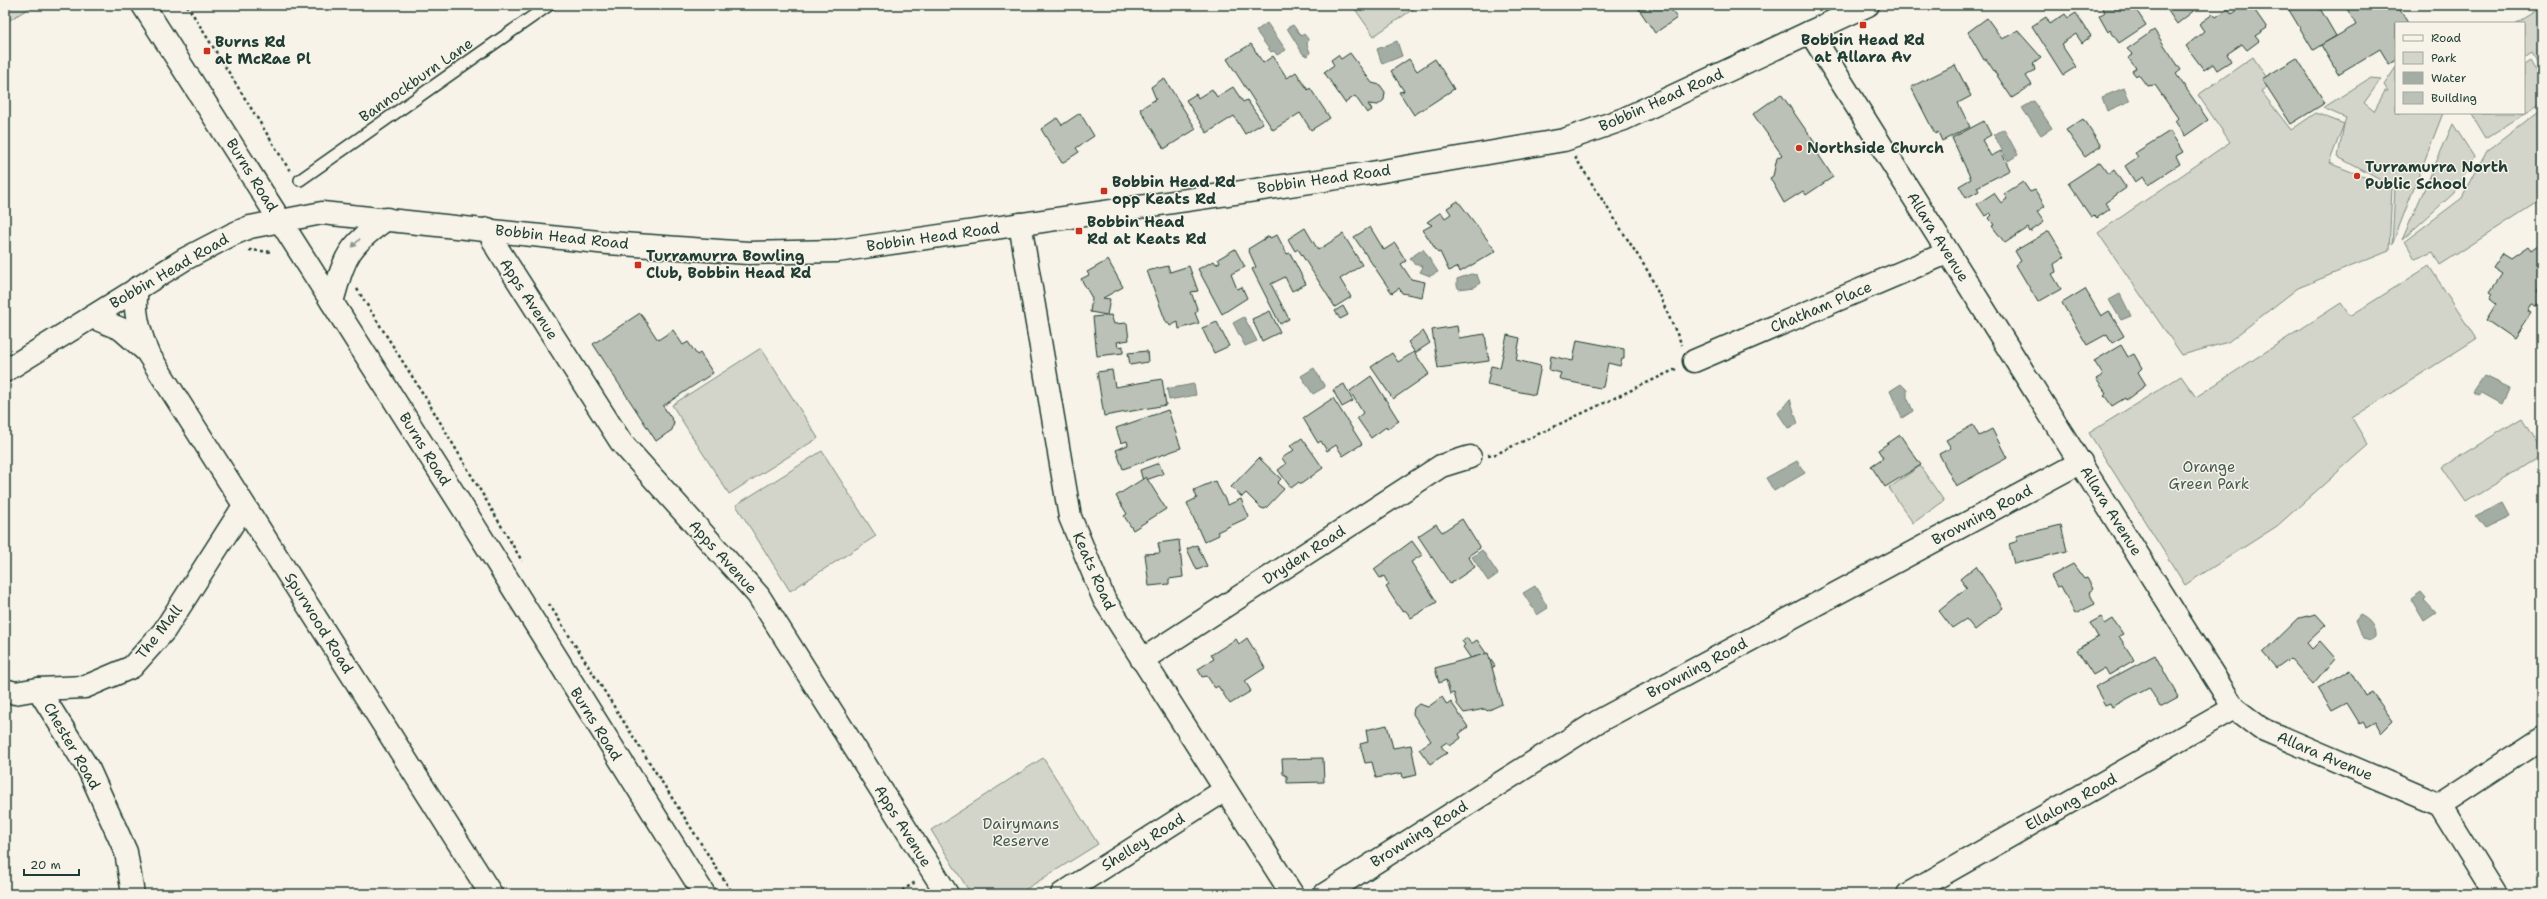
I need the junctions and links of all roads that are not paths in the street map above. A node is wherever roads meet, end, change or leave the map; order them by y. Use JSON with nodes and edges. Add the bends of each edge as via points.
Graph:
{"nodes":[{"id":1,"x":143,"y":5,"type":"edge"},
{"id":2,"x":549,"y":5,"type":"edge"},
{"id":3,"x":1868,"y":5,"type":"edge"},
{"id":4,"x":1810,"y":32,"type":"junction"},
{"id":5,"x":300,"y":180,"type":"road end"},
{"id":6,"x":387,"y":219,"type":"junction"},
{"id":7,"x":280,"y":220,"type":"junction"},
{"id":8,"x":1020,"y":224,"type":"junction"},
{"id":9,"x":488,"y":229,"type":"junction"},
{"id":10,"x":1948,"y":253,"type":"junction"},
{"id":11,"x":137,"y":288,"type":"junction"},
{"id":12,"x":332,"y":302,"type":"junction"},
{"id":13,"x":92,"y":317,"type":"junction"},
{"id":14,"x":147,"y":352,"type":"junction"},
{"id":15,"x":1694,"y":361,"type":"road end"},
{"id":16,"x":5,"y":371,"type":"edge"},
{"id":17,"x":1470,"y":457,"type":"road end"},
{"id":18,"x":2081,"y":462,"type":"junction"},
{"id":19,"x":244,"y":506,"type":"junction"},
{"id":20,"x":1142,"y":660,"type":"junction"},
{"id":21,"x":38,"y":689,"type":"junction"},
{"id":22,"x":5,"y":690,"type":"edge"},
{"id":23,"x":2234,"y":708,"type":"junction"},
{"id":24,"x":2542,"y":738,"type":"edge"},
{"id":25,"x":1225,"y":790,"type":"junction"},
{"id":26,"x":2440,"y":805,"type":"junction"},
{"id":27,"x":133,"y":894,"type":"edge"},
{"id":28,"x":491,"y":894,"type":"edge"},
{"id":29,"x":704,"y":894,"type":"edge"},
{"id":30,"x":946,"y":894,"type":"edge"},
{"id":31,"x":1062,"y":894,"type":"edge"},
{"id":32,"x":1292,"y":894,"type":"edge"},
{"id":33,"x":1325,"y":894,"type":"edge"},
{"id":34,"x":1908,"y":894,"type":"edge"},
{"id":35,"x":2495,"y":894,"type":"edge"}],
"edges":[{"from":1,"to":7,"type":"street","name":"Burns Road"},
{"from":2,"to":5,"type":"lane","name":"Bannockburn Lane"},
{"from":3,"to":4,"type":"street","name":"Bobbin Head Road"},
{"from":4,"to":8,"type":"street","name":"Bobbin Head Road","via":[[1624,119],[1564,140],[1365,174]]},
{"from":4,"to":10,"type":"street","name":"Allara Avenue"},
{"from":6,"to":7,"type":"street","name":"Bobbin Head Road","via":[[322,213]]},
{"from":6,"to":9,"type":"street","name":"Bobbin Head Road"},
{"from":6,"to":12,"type":"street","one_way":true,"via":[[365,234],[348,252]]},
{"from":7,"to":11,"type":"street","name":"Bobbin Head Road","via":[[250,226],[233,234]]},
{"from":7,"to":12,"type":"street","name":"Burns Road"},
{"from":8,"to":9,"type":"street","name":"Bobbin Head Road","via":[[837,251],[792,253],[748,253],[608,243]]},
{"from":8,"to":20,"type":"street","name":"Keats Road","via":[[1070,517],[1104,599]]},
{"from":9,"to":30,"type":"street","name":"Apps Avenue","via":[[497,248],[621,442],[758,595]]},
{"from":10,"to":15,"type":"street","name":"Chatham Place"},
{"from":10,"to":18,"type":"street","name":"Allara Avenue"},
{"from":11,"to":13,"type":"street","name":"Bobbin Head Road"},
{"from":11,"to":14,"type":"street","name":"Spurwood Road","via":[[134,304],[136,321]]},
{"from":12,"to":29,"type":"street","name":"Burns Road"},
{"from":13,"to":14,"type":"street","name":"Spurwood Road","via":[[121,329]]},
{"from":13,"to":16,"type":"street","name":"Bobbin Head Road"},
{"from":14,"to":19,"type":"street","name":"Spurwood Road"},
{"from":17,"to":20,"type":"street","name":"Dryden Road","via":[[1442,466]]},
{"from":18,"to":23,"type":"street","name":"Allara Avenue"},
{"from":18,"to":33,"type":"street","name":"Browning Road","via":[[1597,722]]},
{"from":19,"to":21,"type":"street","name":"The Mall","via":[[164,631],[132,667],[85,687]]},
{"from":19,"to":28,"type":"street","name":"Spurwood Road"},
{"from":20,"to":25,"type":"street","name":"Keats Road"},
{"from":21,"to":22,"type":"street","name":"The Mall","via":[[15,693]]},
{"from":21,"to":27,"type":"street","name":"Chester Road","via":[[89,770],[126,852]]},
{"from":23,"to":26,"type":"street","name":"Allara Avenue","via":[[2260,728]]},
{"from":23,"to":34,"type":"street","name":"Ellalong Road"},
{"from":24,"to":26,"type":"street"},
{"from":25,"to":31,"type":"street","name":"Shelley Road"},
{"from":25,"to":32,"type":"street","name":"Keats Road"},
{"from":26,"to":35,"type":"street"}]}
